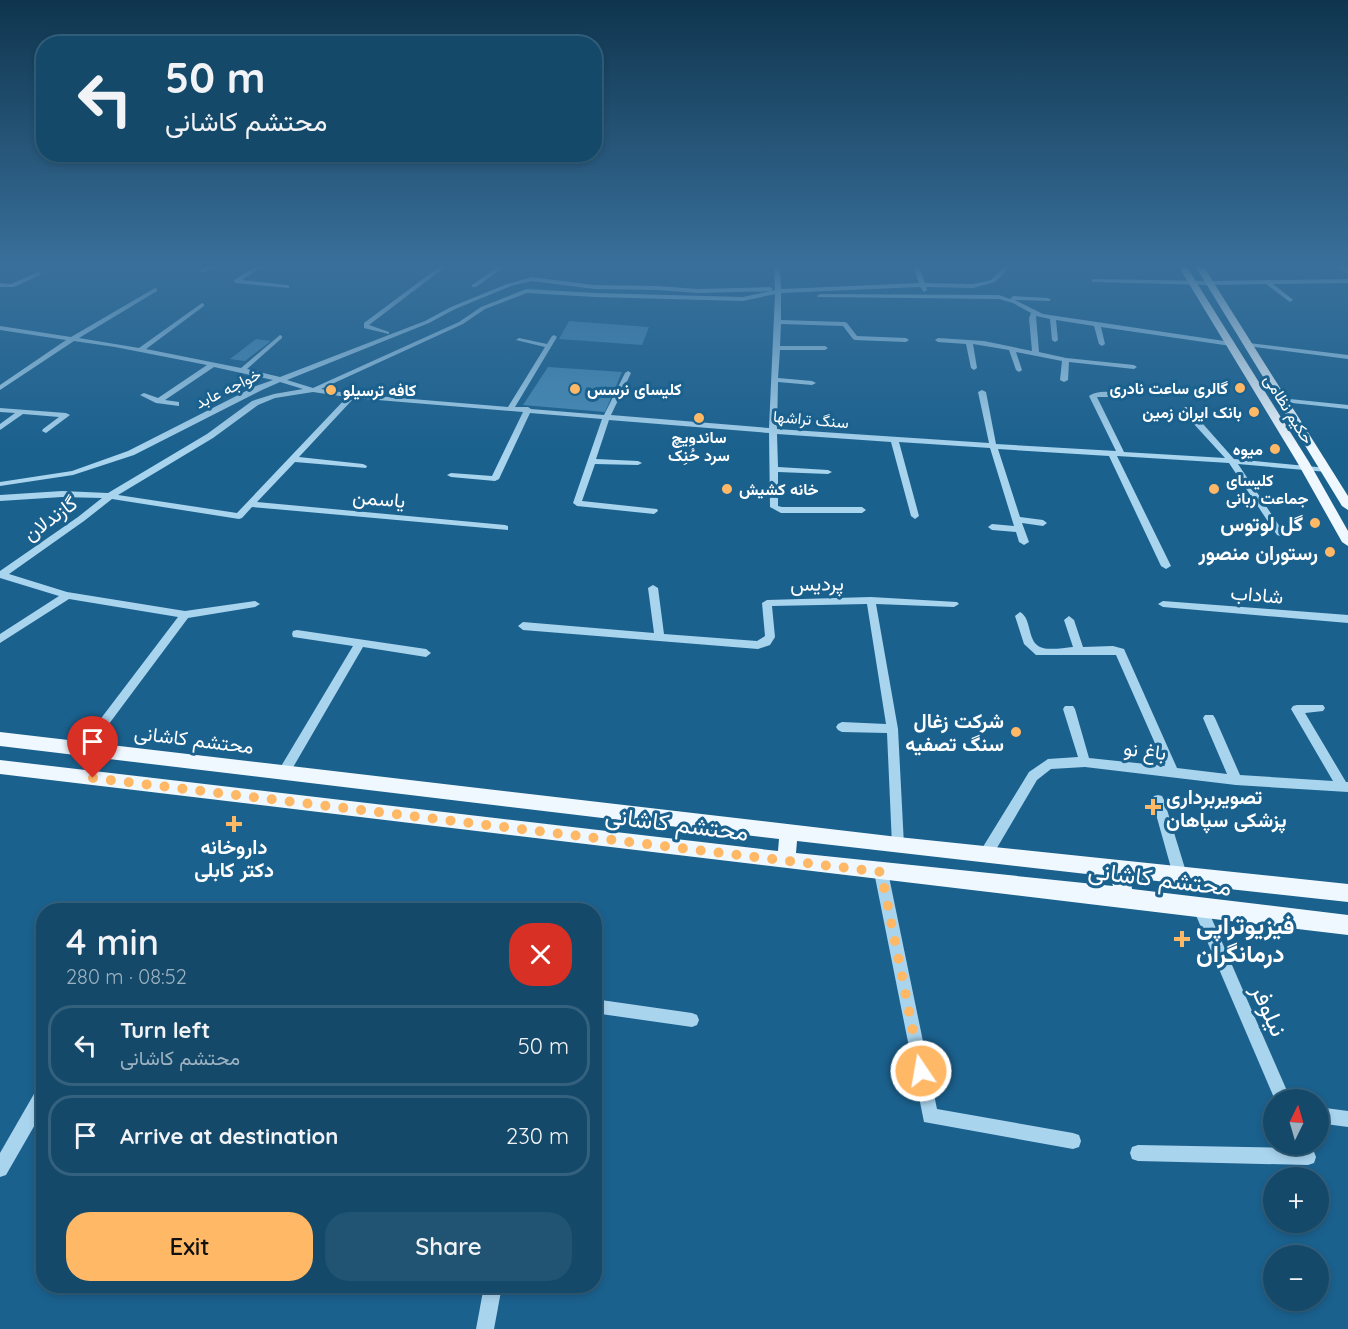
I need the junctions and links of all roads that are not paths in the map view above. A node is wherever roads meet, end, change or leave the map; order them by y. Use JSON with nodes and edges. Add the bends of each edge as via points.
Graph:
{"nodes":[{"id":1,"x":94,"y":326,"type":"edge"},
{"id":2,"x":173,"y":326,"type":"edge"},
{"id":3,"x":365,"y":326,"type":"edge"},
{"id":4,"x":417,"y":326,"type":"edge"},
{"id":5,"x":455,"y":326,"type":"edge"},
{"id":6,"x":777,"y":326,"type":"edge"},
{"id":7,"x":846,"y":326,"type":"edge"},
{"id":8,"x":1033,"y":326,"type":"edge"},
{"id":9,"x":1054,"y":326,"type":"edge"},
{"id":10,"x":1098,"y":326,"type":"edge"},
{"id":11,"x":1111,"y":326,"type":"edge"},
{"id":12,"x":1220,"y":326,"type":"edge"},
{"id":13,"x":1238,"y":326,"type":"edge"},
{"id":14,"x":0,"y":328,"type":"edge"},
{"id":15,"x":387,"y":333,"type":"dead end"},
{"id":16,"x":280,"y":337,"type":"dead end"},
{"id":17,"x":554,"y":337,"type":"dead end"},
{"id":18,"x":72,"y":339,"type":"junction"},
{"id":19,"x":519,"y":340,"type":"dead end"},
{"id":20,"x":906,"y":340,"type":"dead end"},
{"id":21,"x":938,"y":340,"type":"dead end"},
{"id":22,"x":1055,"y":340,"type":"dead end"},
{"id":23,"x":969,"y":342,"type":"junction"},
{"id":24,"x":1102,"y":344,"type":"dead end"},
{"id":25,"x":1231,"y":344,"type":"junction"},
{"id":26,"x":1250,"y":345,"type":"junction"},
{"id":27,"x":549,"y":346,"type":"junction"},
{"id":28,"x":776,"y":348,"type":"junction"},
{"id":29,"x":825,"y":348,"type":"dead end"},
{"id":30,"x":1012,"y":349,"type":"junction"},
{"id":31,"x":139,"y":351,"type":"junction"},
{"id":32,"x":1036,"y":354,"type":"junction"},
{"id":33,"x":1348,"y":357,"type":"edge"},
{"id":34,"x":1066,"y":360,"type":"junction"},
{"id":35,"x":213,"y":364,"type":"junction"},
{"id":36,"x":1134,"y":367,"type":"dead end"},
{"id":37,"x":974,"y":368,"type":"dead end"},
{"id":38,"x":242,"y":370,"type":"junction"},
{"id":39,"x":1019,"y":370,"type":"dead end"},
{"id":40,"x":628,"y":373,"type":"dead end"},
{"id":41,"x":280,"y":379,"type":"junction"},
{"id":42,"x":774,"y":380,"type":"junction"},
{"id":43,"x":1064,"y":380,"type":"dead end"},
{"id":44,"x":812,"y":383,"type":"dead end"},
{"id":45,"x":0,"y":388,"type":"edge"},
{"id":46,"x":313,"y":390,"type":"junction"},
{"id":47,"x":982,"y":392,"type":"dead end"},
{"id":48,"x":144,"y":395,"type":"dead end"},
{"id":49,"x":1118,"y":395,"type":"dead end"},
{"id":50,"x":352,"y":396,"type":"junction"},
{"id":51,"x":1283,"y":400,"type":"junction"},
{"id":52,"x":159,"y":401,"type":"junction"},
{"id":53,"x":176,"y":404,"type":"dead end"},
{"id":54,"x":1348,"y":407,"type":"edge"},
{"id":55,"x":511,"y":408,"type":"junction"},
{"id":56,"x":1185,"y":409,"type":"dead end"},
{"id":57,"x":0,"y":410,"type":"edge"},
{"id":58,"x":528,"y":410,"type":"junction"},
{"id":59,"x":21,"y":412,"type":"junction"},
{"id":60,"x":607,"y":416,"type":"junction"},
{"id":61,"x":0,"y":428,"type":"edge"},
{"id":62,"x":46,"y":430,"type":"dead end"},
{"id":63,"x":772,"y":430,"type":"junction"},
{"id":64,"x":894,"y":440,"type":"junction"},
{"id":65,"x":993,"y":447,"type":"junction"},
{"id":66,"x":1117,"y":454,"type":"junction"},
{"id":67,"x":292,"y":459,"type":"junction"},
{"id":68,"x":591,"y":461,"type":"junction"},
{"id":69,"x":1232,"y":461,"type":"junction"},
{"id":70,"x":638,"y":463,"type":"dead end"},
{"id":71,"x":363,"y":466,"type":"dead end"},
{"id":72,"x":776,"y":469,"type":"junction"},
{"id":73,"x":1307,"y":469,"type":"junction"},
{"id":74,"x":1327,"y":470,"type":"junction"},
{"id":75,"x":828,"y":472,"type":"dead end"},
{"id":76,"x":451,"y":476,"type":"dead end"},
{"id":77,"x":0,"y":484,"type":"edge"},
{"id":78,"x":110,"y":496,"type":"junction"},
{"id":79,"x":1345,"y":496,"type":"edge"},
{"id":80,"x":0,"y":498,"type":"edge"},
{"id":81,"x":250,"y":504,"type":"junction"},
{"id":82,"x":1348,"y":506,"type":"edge"},
{"id":83,"x":862,"y":510,"type":"dead end"},
{"id":84,"x":654,"y":511,"type":"dead end"},
{"id":85,"x":915,"y":516,"type":"dead end"},
{"id":86,"x":1016,"y":519,"type":"junction"},
{"id":87,"x":1043,"y":524,"type":"dead end"},
{"id":88,"x":992,"y":527,"type":"dead end"},
{"id":89,"x":505,"y":528,"type":"dead end"},
{"id":90,"x":1020,"y":529,"type":"junction"},
{"id":91,"x":1280,"y":533,"type":"dead end"},
{"id":92,"x":1024,"y":542,"type":"dead end"},
{"id":93,"x":1348,"y":542,"type":"edge"},
{"id":94,"x":1166,"y":566,"type":"dead end"},
{"id":95,"x":1,"y":575,"type":"edge"},
{"id":96,"x":653,"y":588,"type":"dead end"},
{"id":97,"x":67,"y":595,"type":"junction"},
{"id":98,"x":871,"y":600,"type":"junction"},
{"id":99,"x":255,"y":604,"type":"dead end"},
{"id":100,"x":954,"y":604,"type":"dead end"},
{"id":101,"x":1163,"y":604,"type":"dead end"},
{"id":102,"x":185,"y":615,"type":"junction"},
{"id":103,"x":1020,"y":616,"type":"dead end"},
{"id":104,"x":1348,"y":619,"type":"edge"},
{"id":105,"x":1069,"y":620,"type":"dead end"},
{"id":106,"x":523,"y":626,"type":"dead end"},
{"id":107,"x":297,"y":634,"type":"dead end"},
{"id":108,"x":659,"y":636,"type":"junction"},
{"id":109,"x":0,"y":639,"type":"edge"},
{"id":110,"x":360,"y":643,"type":"junction"},
{"id":111,"x":1079,"y":651,"type":"junction"},
{"id":112,"x":426,"y":653,"type":"dead end"},
{"id":113,"x":1320,"y":708,"type":"dead end"},
{"id":114,"x":1069,"y":709,"type":"dead end"},
{"id":115,"x":1209,"y":718,"type":"dead end"},
{"id":116,"x":842,"y":727,"type":"dead end"},
{"id":117,"x":892,"y":729,"type":"junction"},
{"id":118,"x":0,"y":739,"type":"edge"},
{"id":119,"x":84,"y":749,"type":"junction"},
{"id":120,"x":1084,"y":762,"type":"junction"},
{"id":121,"x":0,"y":767,"type":"edge"},
{"id":122,"x":284,"y":772,"type":"junction"},
{"id":123,"x":1173,"y":772,"type":"junction"},
{"id":124,"x":1236,"y":780,"type":"junction"},
{"id":125,"x":1345,"y":787,"type":"edge"},
{"id":126,"x":1158,"y":800,"type":"dead end"},
{"id":127,"x":788,"y":832,"type":"junction"},
{"id":128,"x":898,"y":845,"type":"junction"},
{"id":129,"x":986,"y":854,"type":"junction"},
{"id":130,"x":787,"y":861,"type":"junction"},
{"id":131,"x":1105,"y":867,"type":"junction"},
{"id":132,"x":881,"y":872,"type":"junction"},
{"id":133,"x":1180,"y":875,"type":"junction"},
{"id":134,"x":1348,"y":893,"type":"edge"},
{"id":135,"x":1110,"y":896,"type":"junction"},
{"id":136,"x":1199,"y":906,"type":"junction"},
{"id":137,"x":1348,"y":925,"type":"edge"},
{"id":138,"x":602,"y":1007,"type":"edge"},
{"id":139,"x":692,"y":1020,"type":"dead end"},
{"id":140,"x":1278,"y":1089,"type":"edge"},
{"id":141,"x":36,"y":1107,"type":"edge"},
{"id":142,"x":1329,"y":1117,"type":"edge"},
{"id":143,"x":1348,"y":1119,"type":"edge"},
{"id":144,"x":1073,"y":1141,"type":"dead end"},
{"id":145,"x":1138,"y":1153,"type":"dead end"},
{"id":146,"x":1307,"y":1155,"type":"edge"},
{"id":147,"x":0,"y":1169,"type":"edge"},
{"id":148,"x":492,"y":1293,"type":"edge"},
{"id":149,"x":485,"y":1329,"type":"edge"}],
"edges":[{"from":1,"to":18,"type":"street"},
{"from":2,"to":31,"type":"street"},
{"from":3,"to":15,"type":"street"},
{"from":4,"to":41,"type":"street","name":"خواجه عابد"},
{"from":5,"to":46,"type":"street","name":"خواجه عابد"},
{"from":6,"to":28,"type":"street"},
{"from":7,"to":20,"type":"street","via":[[855,338]]},
{"from":8,"to":32,"type":"street"},
{"from":9,"to":22,"type":"street"},
{"from":10,"to":24,"type":"street"},
{"from":11,"to":25,"type":"street"},
{"from":12,"to":25,"type":"main road","name":"حکیم نظامی"},
{"from":13,"to":26,"type":"main road","name":"حکیم نظامی"},
{"from":14,"to":18,"type":"street"},
{"from":16,"to":38,"type":"street"},
{"from":17,"to":27,"type":"street"},
{"from":18,"to":31,"type":"street"},
{"from":18,"to":45,"type":"street"},
{"from":19,"to":27,"type":"street"},
{"from":21,"to":23,"type":"street"},
{"from":23,"to":30,"type":"street"},
{"from":23,"to":37,"type":"street"},
{"from":25,"to":73,"type":"main road","name":"حکیم نظامی"},
{"from":26,"to":33,"type":"street"},
{"from":26,"to":51,"type":"main road","name":"حکیم نظامی"},
{"from":27,"to":55,"type":"street"},
{"from":28,"to":29,"type":"street"},
{"from":28,"to":42,"type":"street"},
{"from":30,"to":32,"type":"street"},
{"from":30,"to":39,"type":"street"},
{"from":31,"to":35,"type":"street"},
{"from":32,"to":34,"type":"street"},
{"from":34,"to":36,"type":"street"},
{"from":34,"to":43,"type":"street"},
{"from":35,"to":38,"type":"street"},
{"from":35,"to":52,"type":"street"},
{"from":38,"to":41,"type":"street"},
{"from":40,"to":60,"type":"street"},
{"from":41,"to":46,"type":"street"},
{"from":41,"to":77,"type":"street","name":"خواجه عابد","via":[[131,453],[73,473]]},
{"from":42,"to":44,"type":"street"},
{"from":42,"to":63,"type":"street"},
{"from":46,"to":50,"type":"street","name":"سنگ تراشها"},
{"from":46,"to":78,"type":"street","name":"خواجه عابد","via":[[255,403],[210,436]]},
{"from":47,"to":65,"type":"street"},
{"from":48,"to":52,"type":"street"},
{"from":49,"to":66,"type":"street","via":[[1093,396]]},
{"from":50,"to":55,"type":"street","name":"سنگ تراشها"},
{"from":50,"to":67,"type":"street"},
{"from":51,"to":54,"type":"street"},
{"from":51,"to":74,"type":"main road","name":"حکیم نظامی"},
{"from":52,"to":53,"type":"street"},
{"from":55,"to":58,"type":"street","name":"سنگ تراشها"},
{"from":56,"to":69,"type":"street"},
{"from":57,"to":59,"type":"street"},
{"from":58,"to":60,"type":"street","name":"سنگ تراشها"},
{"from":58,"to":76,"type":"street","via":[[495,479]]},
{"from":59,"to":61,"type":"street"},
{"from":59,"to":62,"type":"street","via":[[66,415]]},
{"from":60,"to":63,"type":"street","name":"سنگ تراشها"},
{"from":60,"to":68,"type":"street"},
{"from":63,"to":64,"type":"street","name":"سنگ تراشها"},
{"from":63,"to":72,"type":"street"},
{"from":64,"to":65,"type":"street","name":"سنگ تراشها"},
{"from":64,"to":85,"type":"street"},
{"from":65,"to":66,"type":"street","name":"سنگ تراشها"},
{"from":65,"to":86,"type":"street"},
{"from":66,"to":69,"type":"street","name":"سنگ تراشها"},
{"from":66,"to":94,"type":"street"},
{"from":67,"to":71,"type":"street"},
{"from":67,"to":81,"type":"street"},
{"from":68,"to":70,"type":"street"},
{"from":68,"to":84,"type":"street","via":[[577,503]]},
{"from":69,"to":73,"type":"street","name":"سنگ تراشها"},
{"from":69,"to":91,"type":"street"},
{"from":72,"to":75,"type":"street"},
{"from":72,"to":83,"type":"street","via":[[777,509]]},
{"from":73,"to":74,"type":"street","name":"سنگ تراشها"},
{"from":73,"to":93,"type":"main road","name":"حکیم نظامی"},
{"from":74,"to":79,"type":"main road","name":"حکیم نظامی"},
{"from":78,"to":80,"type":"street"},
{"from":78,"to":81,"type":"street","via":[[236,516]]},
{"from":78,"to":95,"type":"street","name":"گازندلان"},
{"from":79,"to":82,"type":"main road","name":"حکیم نظامی"},
{"from":81,"to":89,"type":"street","name":"یاسمن"},
{"from":86,"to":87,"type":"street"},
{"from":86,"to":90,"type":"street"},
{"from":88,"to":90,"type":"street"},
{"from":90,"to":92,"type":"street"},
{"from":95,"to":97,"type":"street","name":"گازندلان"},
{"from":96,"to":108,"type":"street"},
{"from":97,"to":102,"type":"street","name":"گازندلان"},
{"from":97,"to":109,"type":"street"},
{"from":98,"to":100,"type":"street"},
{"from":98,"to":108,"type":"street","name":"پردیس","via":[[767,603],[770,638],[758,645]]},
{"from":98,"to":117,"type":"street","name":"پردیس"},
{"from":99,"to":102,"type":"street","name":"گازندلان"},
{"from":101,"to":104,"type":"street","name":"شاداب"},
{"from":102,"to":119,"type":"street"},
{"from":103,"to":111,"type":"street","via":[[1034,650]]},
{"from":105,"to":111,"type":"street"},
{"from":106,"to":108,"type":"street","name":"پردیس"},
{"from":107,"to":110,"type":"street"},
{"from":110,"to":112,"type":"street"},
{"from":110,"to":122,"type":"street"},
{"from":111,"to":123,"type":"street","via":[[1120,652]]},
{"from":113,"to":125,"type":"street","via":[[1298,709]]},
{"from":114,"to":120,"type":"street"},
{"from":115,"to":124,"type":"street"},
{"from":116,"to":117,"type":"street"},
{"from":117,"to":128,"type":"street","name":"پردیس"},
{"from":118,"to":119,"type":"main road","name":"محتشم کاشانی"},
{"from":119,"to":122,"type":"main road","name":"محتشم کاشانی"},
{"from":120,"to":123,"type":"street","name":"باغ نو"},
{"from":120,"to":129,"type":"street","name":"باغ نو","via":[[1048,764],[1033,776]]},
{"from":121,"to":130,"type":"main road","name":"محتشم کاشانی"},
{"from":122,"to":127,"type":"main road","name":"محتشم کاشانی"},
{"from":123,"to":124,"type":"street","name":"باغ نو"},
{"from":124,"to":125,"type":"street","name":"باغ نو"},
{"from":126,"to":133,"type":"street"},
{"from":127,"to":128,"type":"main road","name":"محتشم کاشانی"},
{"from":127,"to":130,"type":"main road"},
{"from":128,"to":129,"type":"main road","name":"محتشم کاشانی"},
{"from":129,"to":131,"type":"main road","name":"محتشم کاشانی"},
{"from":130,"to":132,"type":"main road","name":"محتشم کاشانی"},
{"from":131,"to":133,"type":"main road","name":"محتشم کاشانی"},
{"from":131,"to":135,"type":"main road","via":[[1113,870],[1123,884],[1118,895]]},
{"from":132,"to":135,"type":"main road","name":"محتشم کاشانی"},
{"from":132,"to":144,"type":"street","via":[[930,1116]]},
{"from":133,"to":134,"type":"main road","name":"محتشم کاشانی"},
{"from":135,"to":136,"type":"main road","name":"محتشم کاشانی"},
{"from":136,"to":137,"type":"main road","name":"محتشم کاشانی"},
{"from":136,"to":140,"type":"street","name":"نیلوفر"},
{"from":138,"to":139,"type":"street"},
{"from":141,"to":147,"type":"street"},
{"from":142,"to":143,"type":"street"},
{"from":145,"to":146,"type":"street"},
{"from":148,"to":149,"type":"street"}]}
